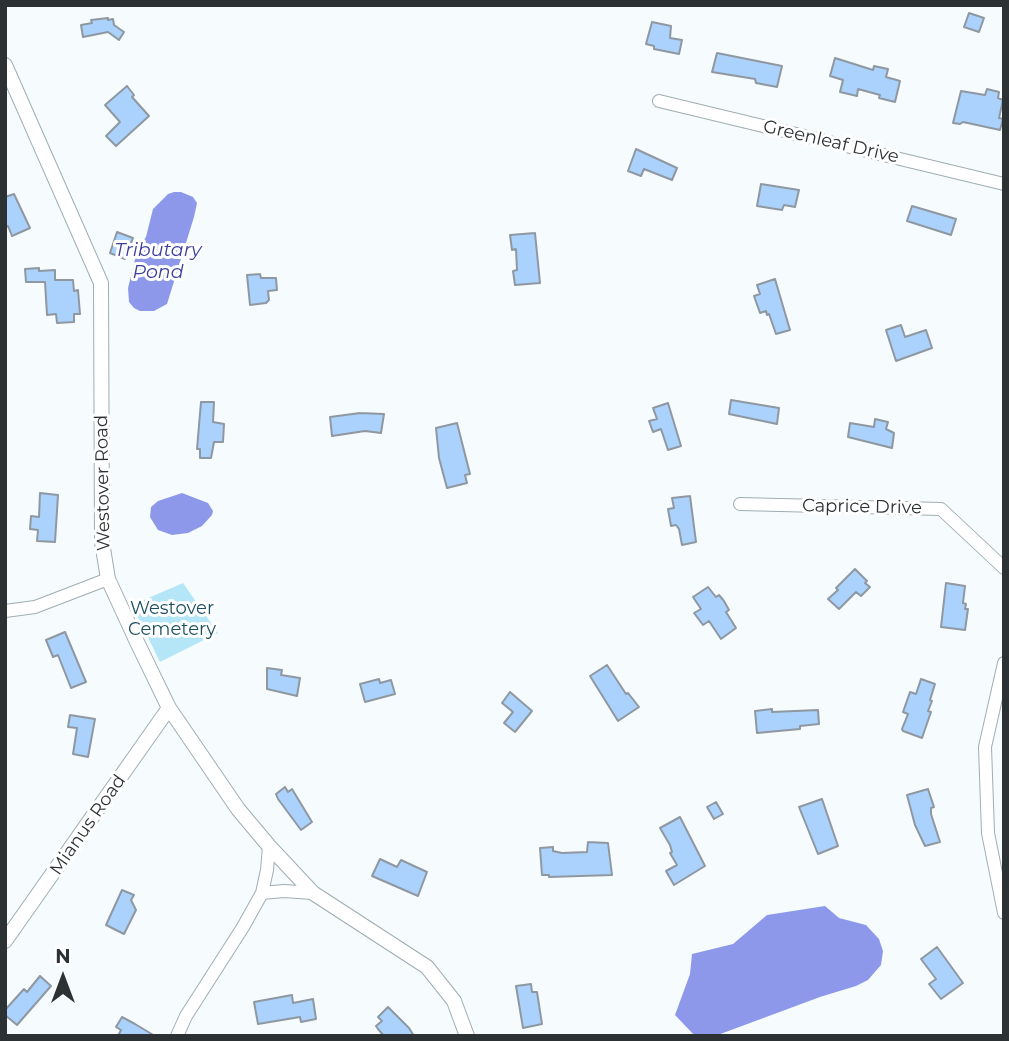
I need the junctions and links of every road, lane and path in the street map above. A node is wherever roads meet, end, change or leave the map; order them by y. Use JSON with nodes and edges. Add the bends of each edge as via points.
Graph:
{"nodes":[{"id":1,"x":5,"y":65,"type":"edge"},
{"id":2,"x":659,"y":101,"type":"dead end"},
{"id":3,"x":1004,"y":184,"type":"edge"},
{"id":4,"x":740,"y":504,"type":"dead end"},
{"id":5,"x":1004,"y":568,"type":"edge"},
{"id":6,"x":108,"y":579,"type":"junction"},
{"id":7,"x":5,"y":611,"type":"edge"},
{"id":8,"x":1004,"y":663,"type":"edge"},
{"id":9,"x":169,"y":708,"type":"junction"},
{"id":10,"x":268,"y":846,"type":"junction"},
{"id":11,"x":262,"y":892,"type":"junction"},
{"id":12,"x":313,"y":893,"type":"junction"},
{"id":13,"x":1004,"y":913,"type":"edge"},
{"id":14,"x":5,"y":941,"type":"edge"},
{"id":15,"x":177,"y":1036,"type":"edge"},
{"id":16,"x":467,"y":1036,"type":"edge"}],
"edges":[{"from":1,"to":6,"type":"street","name":"Westover Road","via":[[102,283],[102,542]]},
{"from":2,"to":3,"type":"street","name":"Greenleaf Drive"},
{"from":4,"to":5,"type":"street","name":"Caprice Drive","via":[[941,509]]},
{"from":6,"to":7,"type":"street","via":[[35,607]]},
{"from":6,"to":9,"type":"street","name":"Westover Road"},
{"from":8,"to":13,"type":"street","via":[[985,747],[988,833]]},
{"from":9,"to":10,"type":"street","name":"Westover Road"},
{"from":9,"to":14,"type":"street","name":"Mianus Road"},
{"from":10,"to":11,"type":"street"},
{"from":10,"to":12,"type":"street","name":"Westover Road"},
{"from":11,"to":12,"type":"street"},
{"from":11,"to":15,"type":"street"},
{"from":12,"to":16,"type":"street","name":"Westover Road","via":[[427,967],[454,1001]]}]}
